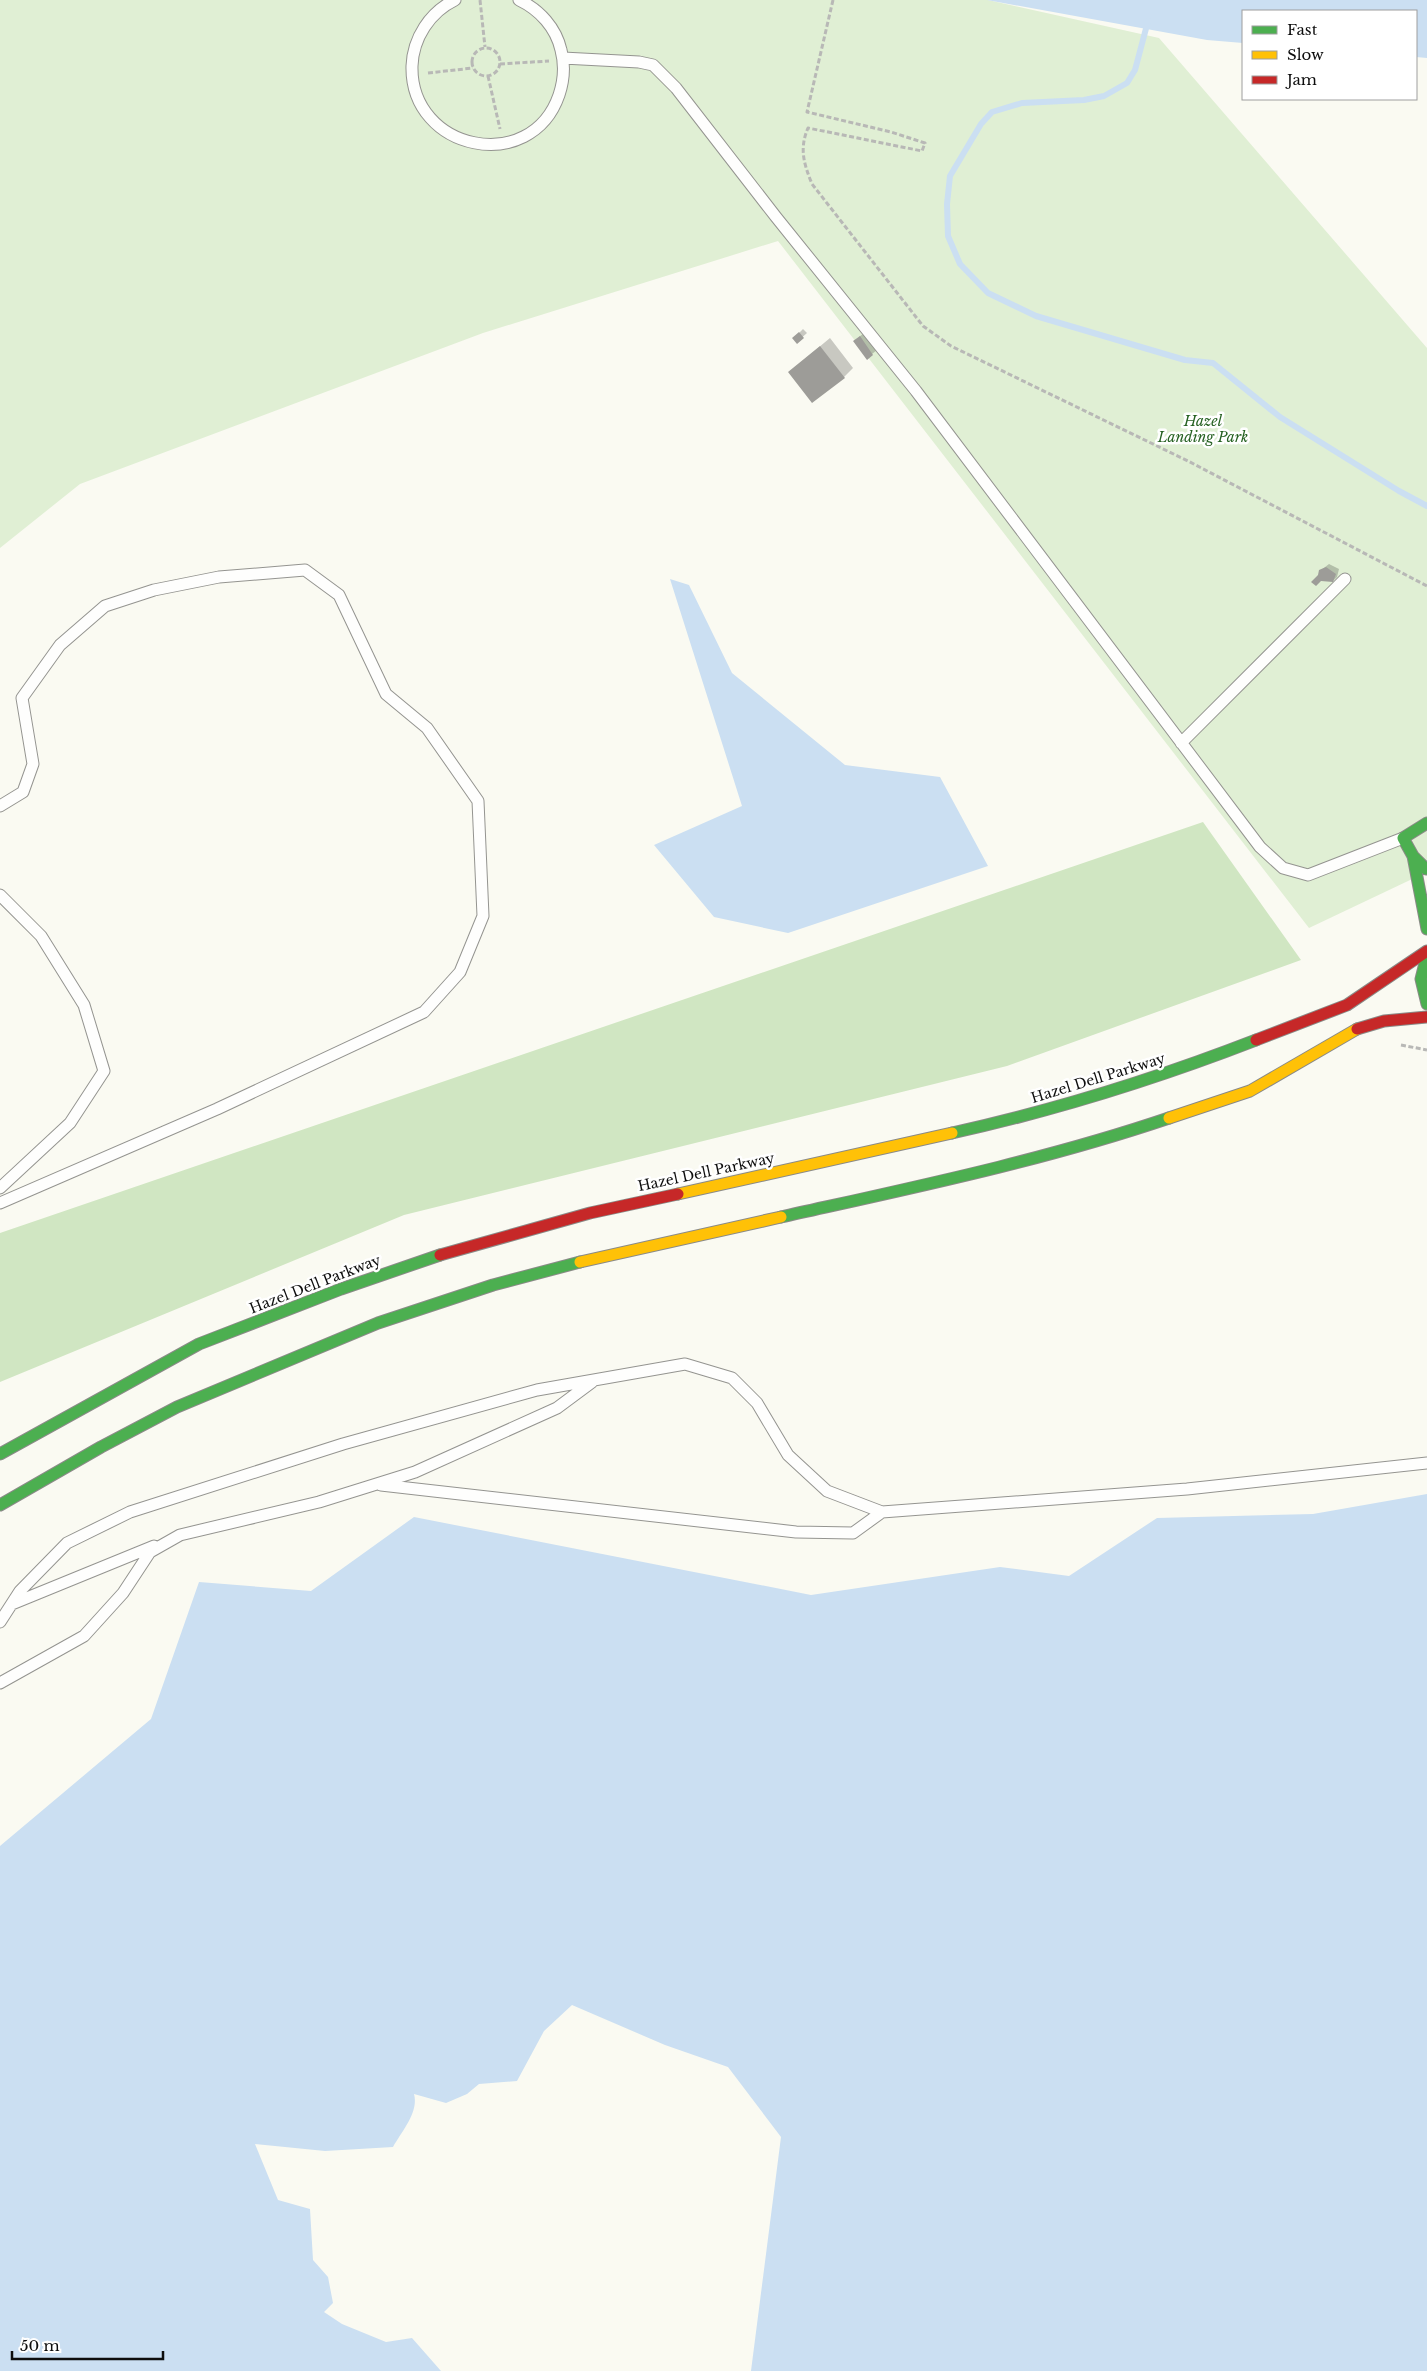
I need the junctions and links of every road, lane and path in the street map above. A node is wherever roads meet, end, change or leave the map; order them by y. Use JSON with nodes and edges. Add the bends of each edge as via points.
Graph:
{"nodes":[{"id":1,"x":456,"y":0,"type":"edge"},
{"id":2,"x":480,"y":0,"type":"edge"},
{"id":3,"x":519,"y":0,"type":"edge"},
{"id":4,"x":833,"y":0,"type":"edge"},
{"id":5,"x":485,"y":48,"type":"junction"},
{"id":6,"x":563,"y":59,"type":"junction"},
{"id":7,"x":500,"y":64,"type":"junction"},
{"id":8,"x":472,"y":68,"type":"junction"},
{"id":9,"x":412,"y":76,"type":"junction"},
{"id":10,"x":488,"y":76,"type":"junction"},
{"id":11,"x":503,"y":144,"type":"junction"},
{"id":12,"x":1345,"y":579,"type":"dead end"},
{"id":13,"x":1427,"y":586,"type":"edge"},
{"id":14,"x":1182,"y":743,"type":"junction"},
{"id":15,"x":0,"y":806,"type":"edge"},
{"id":16,"x":1427,"y":823,"type":"edge"},
{"id":17,"x":1403,"y":838,"type":"junction"},
{"id":18,"x":1413,"y":856,"type":"junction"},
{"id":19,"x":1427,"y":870,"type":"edge"},
{"id":20,"x":0,"y":894,"type":"edge"},
{"id":21,"x":1427,"y":929,"type":"edge"},
{"id":22,"x":1427,"y":951,"type":"edge"},
{"id":23,"x":1427,"y":955,"type":"edge"},
{"id":24,"x":1427,"y":1004,"type":"edge"},
{"id":25,"x":1427,"y":1017,"type":"edge"},
{"id":26,"x":1396,"y":1045,"type":"dead end"},
{"id":27,"x":1427,"y":1050,"type":"edge"},
{"id":28,"x":0,"y":1188,"type":"edge"},
{"id":29,"x":0,"y":1203,"type":"edge"},
{"id":30,"x":594,"y":1380,"type":"junction"},
{"id":31,"x":0,"y":1454,"type":"edge"},
{"id":32,"x":1427,"y":1463,"type":"edge"},
{"id":33,"x":375,"y":1485,"type":"junction"},
{"id":34,"x":0,"y":1506,"type":"edge"},
{"id":35,"x":882,"y":1512,"type":"junction"},
{"id":36,"x":180,"y":1535,"type":"junction"},
{"id":37,"x":12,"y":1604,"type":"junction"},
{"id":38,"x":0,"y":1622,"type":"edge"},
{"id":39,"x":0,"y":1683,"type":"edge"}],
"edges":[{"from":1,"to":9,"type":"lane","via":[[434,14],[424,27],[414,50]]},
{"from":2,"to":5,"type":"path"},
{"from":3,"to":6,"type":"lane","via":[[541,14],[552,27]]},
{"from":4,"to":13,"type":"path","via":[[807,112],[925,143],[922,151],[808,128],[802,160],[812,184],[923,326],[951,346],[1188,461]]},
{"from":5,"to":7,"type":"path","via":[[496,52]]},
{"from":5,"to":8,"type":"path","via":[[473,54]]},
{"from":6,"to":7,"type":"path"},
{"from":6,"to":11,"type":"lane","via":[[563,83],[556,105],[542,123],[524,136]]},
{"from":6,"to":14,"type":"lane","via":[[653,65],[676,88],[916,391]]},
{"from":7,"to":10,"type":"path","via":[[495,73]]},
{"from":8,"to":9,"type":"path"},
{"from":8,"to":10,"type":"path","via":[[478,74]]},
{"from":9,"to":11,"type":"lane","via":[[423,109],[442,130],[461,140],[482,145]]},
{"from":10,"to":11,"type":"path"},
{"from":12,"to":14,"type":"lane"},
{"from":14,"to":17,"type":"lane","via":[[1246,831],[1283,868],[1308,875]]},
{"from":15,"to":29,"type":"lane","via":[[23,792],[33,764],[22,698],[60,645],[105,606],[154,590],[219,577],[305,570],[339,595],[386,694],[427,728],[478,801],[483,916],[460,972],[424,1012],[217,1108]]},
{"from":16,"to":17,"type":"main road"},
{"from":17,"to":18,"type":"main road"},
{"from":18,"to":19,"type":"main road"},
{"from":18,"to":21,"type":"main road"},
{"from":20,"to":28,"type":"lane","via":[[41,936],[84,1005],[104,1071],[70,1123]]},
{"from":22,"to":31,"type":"main road","name":"Hazel Dell Parkway","via":[[1347,1005],[1127,1086],[985,1126],[590,1212],[384,1274],[199,1344]]},
{"from":23,"to":24,"type":"main road","via":[[1422,966],[1421,984]]},
{"from":25,"to":34,"type":"main road","via":[[1384,1020],[1359,1028],[1250,1091],[1093,1143],[994,1169],[564,1265],[378,1323],[177,1407]]},
{"from":26,"to":27,"type":"path"},
{"from":30,"to":33,"type":"lane","via":[[557,1408],[416,1472]]},
{"from":30,"to":35,"type":"lane","via":[[685,1364],[732,1378],[757,1403],[788,1455],[826,1491]]},
{"from":30,"to":37,"type":"lane","via":[[537,1390],[343,1444],[130,1512],[67,1543],[20,1591]]},
{"from":32,"to":35,"type":"lane","via":[[1187,1489]]},
{"from":33,"to":35,"type":"lane","via":[[796,1532],[853,1533]]},
{"from":33,"to":36,"type":"lane","via":[[319,1502]]},
{"from":36,"to":37,"type":"lane"},
{"from":36,"to":39,"type":"lane","via":[[150,1552],[123,1592],[84,1636]]},
{"from":37,"to":38,"type":"lane"}]}
